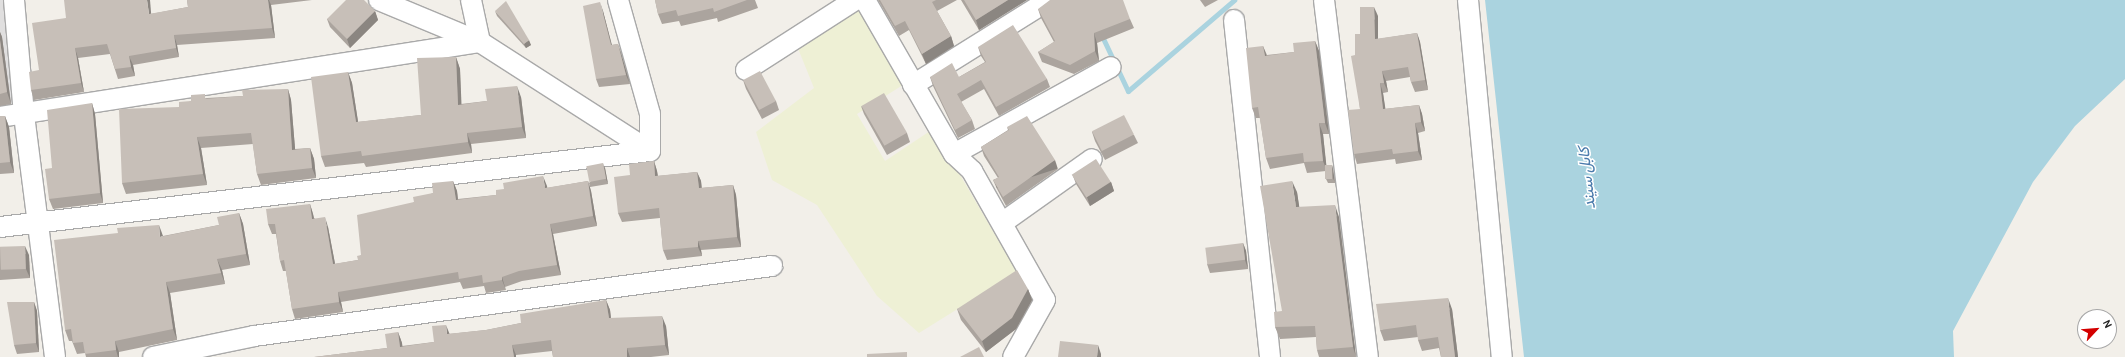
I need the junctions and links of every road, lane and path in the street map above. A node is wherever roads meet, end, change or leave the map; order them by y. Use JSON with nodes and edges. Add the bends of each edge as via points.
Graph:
{"nodes":[{"id":1,"x":14,"y":0,"type":"edge"},
{"id":2,"x":379,"y":0,"type":"edge"},
{"id":3,"x":471,"y":0,"type":"edge"},
{"id":4,"x":618,"y":0,"type":"edge"},
{"id":5,"x":855,"y":0,"type":"edge"},
{"id":6,"x":865,"y":0,"type":"edge"},
{"id":7,"x":1049,"y":0,"type":"edge"},
{"id":8,"x":1324,"y":0,"type":"edge"},
{"id":9,"x":1468,"y":0,"type":"edge"},
{"id":10,"x":404,"y":6,"type":"edge"},
{"id":11,"x":1234,"y":20,"type":"dead end"},
{"id":12,"x":480,"y":42,"type":"junction"},
{"id":13,"x":1111,"y":67,"type":"dead end"},
{"id":14,"x":746,"y":70,"type":"dead end"},
{"id":15,"x":913,"y":85,"type":"junction"},
{"id":16,"x":24,"y":115,"type":"junction"},
{"id":17,"x":0,"y":117,"type":"edge"},
{"id":18,"x":650,"y":151,"type":"junction"},
{"id":19,"x":954,"y":154,"type":"junction"},
{"id":20,"x":1092,"y":159,"type":"dead end"},
{"id":21,"x":37,"y":221,"type":"junction"},
{"id":22,"x":1002,"y":223,"type":"junction"},
{"id":23,"x":0,"y":227,"type":"edge"},
{"id":24,"x":772,"y":266,"type":"dead end"},
{"id":25,"x":55,"y":357,"type":"edge"},
{"id":26,"x":153,"y":357,"type":"edge"},
{"id":27,"x":1013,"y":357,"type":"edge"},
{"id":28,"x":1270,"y":357,"type":"edge"},
{"id":29,"x":1368,"y":357,"type":"edge"},
{"id":30,"x":1502,"y":357,"type":"edge"}],
"edges":[{"from":1,"to":16,"type":"street"},
{"from":2,"to":10,"type":"street"},
{"from":3,"to":12,"type":"street"},
{"from":4,"to":18,"type":"street","via":[[650,114]]},
{"from":5,"to":14,"type":"street"},
{"from":6,"to":15,"type":"street"},
{"from":7,"to":15,"type":"street"},
{"from":8,"to":29,"type":"street"},
{"from":9,"to":30,"type":"street"},
{"from":10,"to":12,"type":"street"},
{"from":11,"to":28,"type":"street"},
{"from":12,"to":16,"type":"street"},
{"from":12,"to":18,"type":"street"},
{"from":13,"to":19,"type":"street"},
{"from":15,"to":19,"type":"street"},
{"from":16,"to":17,"type":"street"},
{"from":16,"to":21,"type":"street"},
{"from":18,"to":21,"type":"street"},
{"from":19,"to":22,"type":"street","via":[[972,170]]},
{"from":20,"to":22,"type":"street"},
{"from":21,"to":23,"type":"street"},
{"from":21,"to":25,"type":"street"},
{"from":22,"to":27,"type":"street","via":[[1045,300]]},
{"from":24,"to":26,"type":"street","via":[[254,336]]}]}
